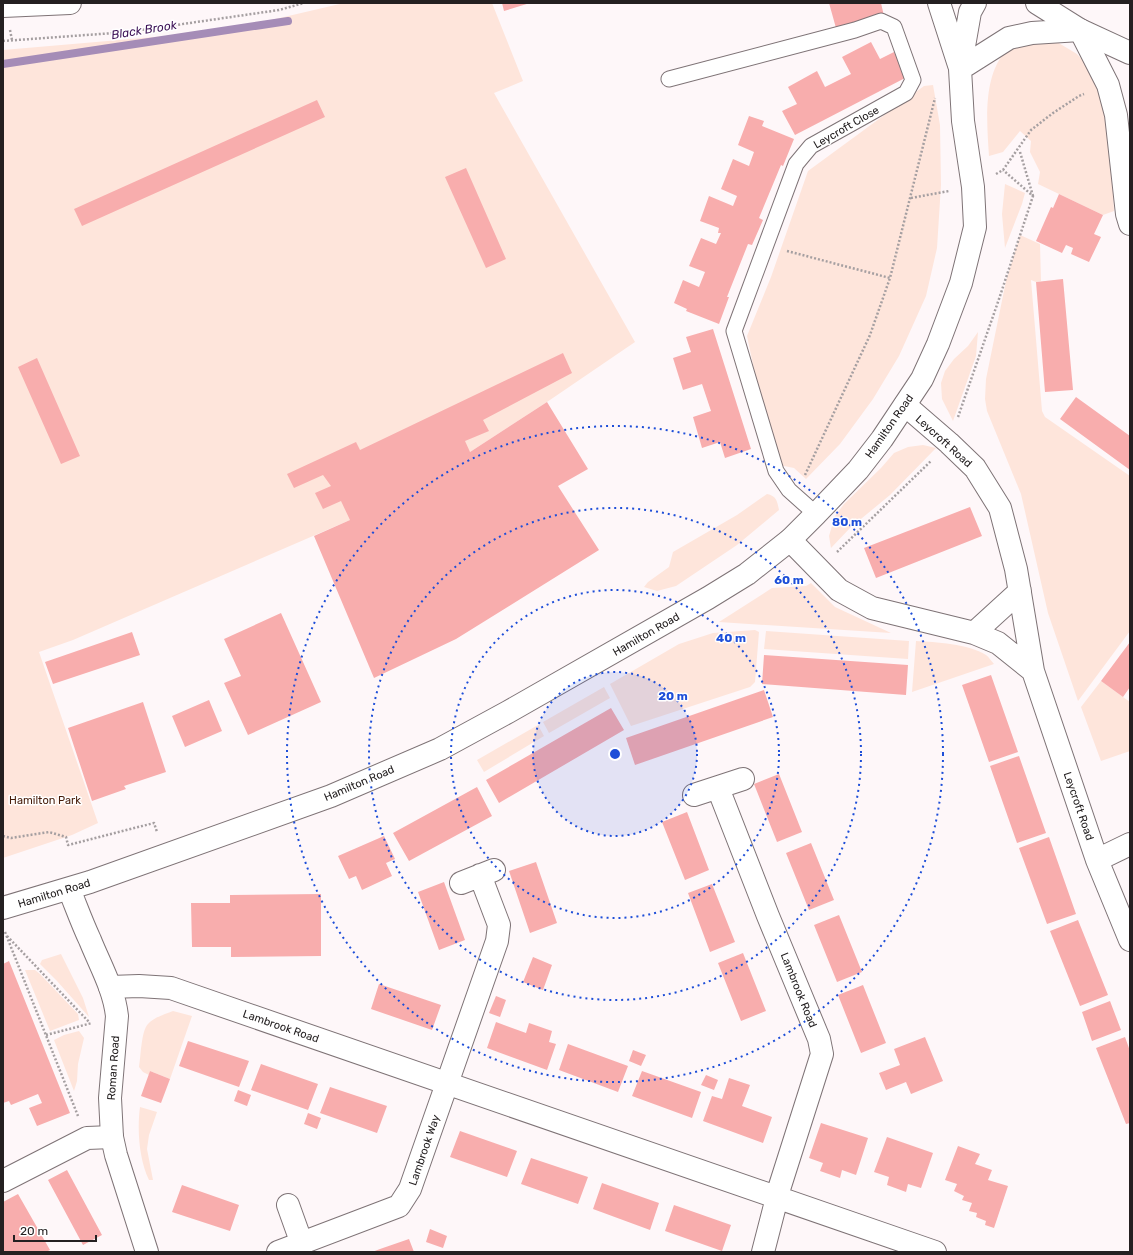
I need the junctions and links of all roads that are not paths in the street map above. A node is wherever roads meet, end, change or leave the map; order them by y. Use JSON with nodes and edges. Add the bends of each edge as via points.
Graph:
{"nodes":[{"id":1,"x":70,"y":3,"type":"edge"},
{"id":2,"x":939,"y":3,"type":"edge"},
{"id":3,"x":975,"y":3,"type":"edge"},
{"id":4,"x":1037,"y":3,"type":"edge"},
{"id":5,"x":3,"y":6,"type":"edge"},
{"id":6,"x":1080,"y":30,"type":"junction"},
{"id":7,"x":1130,"y":53,"type":"edge"},
{"id":8,"x":960,"y":70,"type":"junction"},
{"id":9,"x":669,"y":78,"type":"dead end"},
{"id":10,"x":1130,"y":224,"type":"edge"},
{"id":11,"x":905,"y":405,"type":"junction"},
{"id":12,"x":816,"y":514,"type":"junction"},
{"id":13,"x":790,"y":540,"type":"junction"},
{"id":14,"x":1020,"y":591,"type":"junction"},
{"id":15,"x":974,"y":633,"type":"junction"},
{"id":16,"x":1033,"y":671,"type":"junction"},
{"id":17,"x":743,"y":779,"type":"dead end"},
{"id":18,"x":718,"y":788,"type":"junction"},
{"id":19,"x":694,"y":795,"type":"dead end"},
{"id":20,"x":1130,"y":844,"type":"edge"},
{"id":21,"x":1098,"y":860,"type":"junction"},
{"id":22,"x":478,"y":876,"type":"dead end"},
{"id":23,"x":69,"y":889,"type":"junction"},
{"id":24,"x":3,"y":908,"type":"edge"},
{"id":25,"x":1130,"y":940,"type":"edge"},
{"id":26,"x":110,"y":987,"type":"junction"},
{"id":27,"x":447,"y":1084,"type":"junction"},
{"id":28,"x":112,"y":1137,"type":"junction"},
{"id":29,"x":3,"y":1181,"type":"edge"},
{"id":30,"x":777,"y":1197,"type":"junction"},
{"id":31,"x":288,"y":1205,"type":"dead end"},
{"id":32,"x":302,"y":1244,"type":"junction"},
{"id":33,"x":147,"y":1252,"type":"edge"},
{"id":34,"x":278,"y":1252,"type":"edge"},
{"id":35,"x":763,"y":1252,"type":"edge"},
{"id":36,"x":935,"y":1252,"type":"edge"}],
"edges":[{"from":1,"to":5,"type":"street"},
{"from":2,"to":8,"type":"street","name":"Hamilton Road"},
{"from":3,"to":8,"type":"street","name":"Hamilton Road","via":[[970,12]]},
{"from":4,"to":6,"type":"street"},
{"from":6,"to":7,"type":"street"},
{"from":6,"to":8,"type":"street","via":[[1032,33],[1009,38]]},
{"from":6,"to":10,"type":"street","via":[[1108,85],[1116,115]]},
{"from":8,"to":11,"type":"street","name":"Hamilton Road","via":[[975,227],[961,283],[938,344],[922,379]]},
{"from":9,"to":12,"type":"lane","name":"Leycroft Close","via":[[881,21],[894,27],[913,80],[906,92],[811,146],[796,164],[734,331],[776,471],[789,490]]},
{"from":11,"to":12,"type":"street","name":"Hamilton Road","via":[[858,470]]},
{"from":11,"to":14,"type":"street","name":"Leycroft Road","via":[[975,468],[1000,508]]},
{"from":12,"to":13,"type":"street","name":"Hamilton Road"},
{"from":13,"to":15,"type":"street","via":[[839,590],[872,608]]},
{"from":13,"to":23,"type":"street","name":"Hamilton Road","via":[[747,574],[708,598],[440,749],[331,796]]},
{"from":14,"to":15,"type":"street"},
{"from":14,"to":16,"type":"street","name":"Leycroft Road"},
{"from":15,"to":16,"type":"street","via":[[998,643]]},
{"from":16,"to":21,"type":"street","name":"Leycroft Road"},
{"from":17,"to":18,"type":"street"},
{"from":18,"to":19,"type":"street"},
{"from":18,"to":30,"type":"street","name":"Lambrook Road","via":[[819,1039],[822,1054]]},
{"from":20,"to":21,"type":"street"},
{"from":21,"to":25,"type":"street","name":"Leycroft Road"},
{"from":22,"to":27,"type":"street","via":[[499,925],[497,941]]},
{"from":23,"to":24,"type":"street","name":"Hamilton Road"},
{"from":23,"to":26,"type":"street","name":"Roman Road"},
{"from":26,"to":27,"type":"street","name":"Lambrook Road","via":[[171,988]]},
{"from":26,"to":28,"type":"street","name":"Roman Road","via":[[117,1016],[110,1098]]},
{"from":27,"to":30,"type":"street","name":"Lambrook Road"},
{"from":27,"to":32,"type":"street","name":"Lambrook Way","via":[[410,1189],[399,1206]]},
{"from":28,"to":29,"type":"street","via":[[87,1138]]},
{"from":28,"to":33,"type":"street","name":"Roman Road"},
{"from":30,"to":35,"type":"street"},
{"from":30,"to":36,"type":"street","name":"Lambrook Road"},
{"from":31,"to":32,"type":"street"},
{"from":32,"to":34,"type":"street","name":"Lambrook Way"}]}
